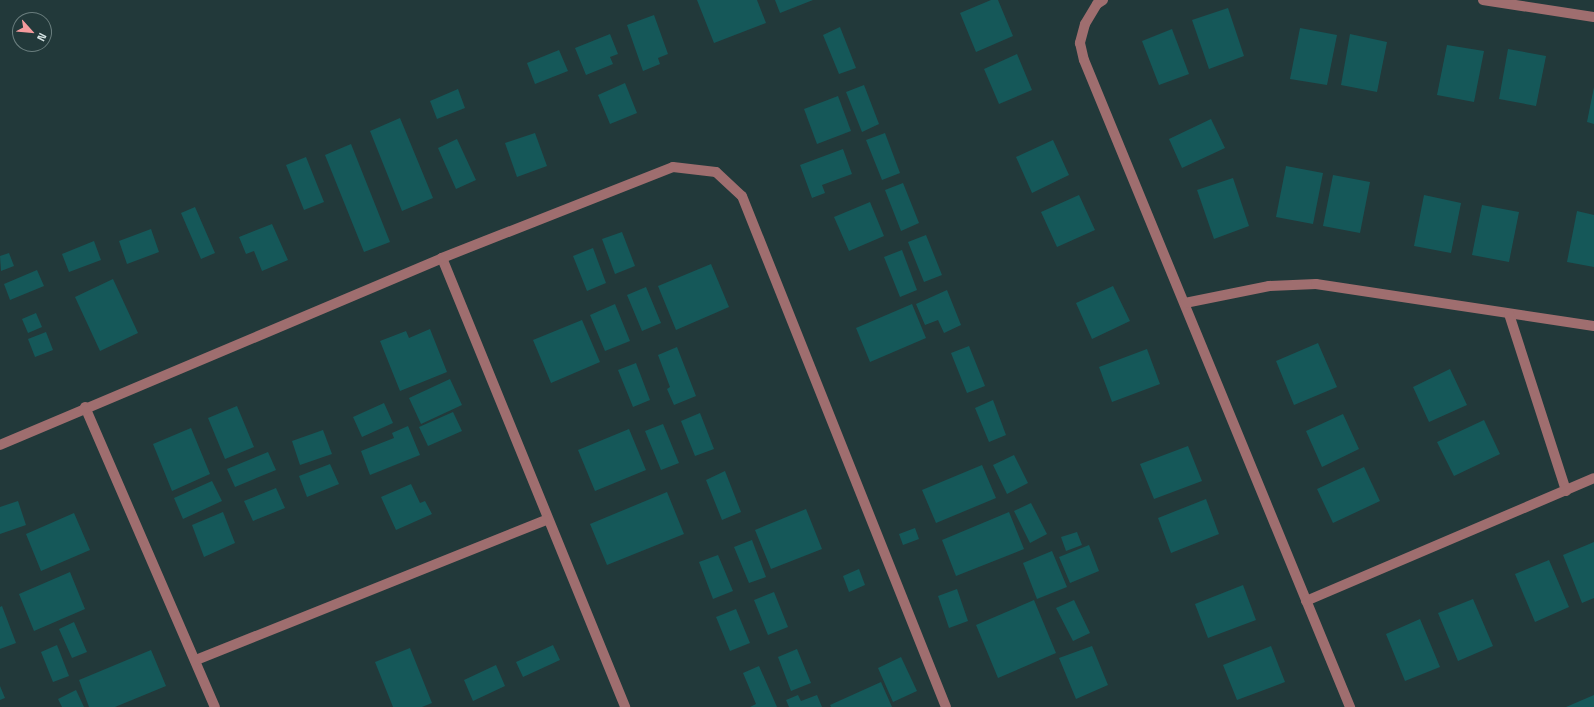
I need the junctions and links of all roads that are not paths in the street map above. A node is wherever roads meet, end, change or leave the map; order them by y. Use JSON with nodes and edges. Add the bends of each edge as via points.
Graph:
{"nodes":[{"id":1,"x":1103,"y":0,"type":"edge"},
{"id":2,"x":1483,"y":0,"type":"edge"},
{"id":3,"x":1594,"y":17,"type":"edge"},
{"id":4,"x":442,"y":258,"type":"junction"},
{"id":5,"x":1185,"y":303,"type":"junction"},
{"id":6,"x":1508,"y":314,"type":"junction"},
{"id":7,"x":1594,"y":326,"type":"edge"},
{"id":8,"x":85,"y":407,"type":"junction"},
{"id":9,"x":0,"y":445,"type":"edge"},
{"id":10,"x":1594,"y":478,"type":"edge"},
{"id":11,"x":1566,"y":491,"type":"junction"},
{"id":12,"x":548,"y":519,"type":"junction"},
{"id":13,"x":1306,"y":601,"type":"junction"},
{"id":14,"x":196,"y":660,"type":"junction"},
{"id":15,"x":215,"y":707,"type":"edge"},
{"id":16,"x":625,"y":707,"type":"edge"},
{"id":17,"x":946,"y":707,"type":"edge"},
{"id":18,"x":1350,"y":707,"type":"edge"}],
"edges":[{"from":1,"to":5,"type":"street","via":[[1097,4],[1085,24],[1080,43],[1084,60]]},
{"from":2,"to":3,"type":"street"},
{"from":4,"to":8,"type":"street"},
{"from":4,"to":12,"type":"street"},
{"from":4,"to":17,"type":"street","via":[[673,167],[716,172],[742,196]]},
{"from":5,"to":6,"type":"street","via":[[1269,286],[1316,284]]},
{"from":5,"to":13,"type":"street"},
{"from":6,"to":7,"type":"street"},
{"from":6,"to":11,"type":"street"},
{"from":8,"to":9,"type":"street"},
{"from":8,"to":14,"type":"street"},
{"from":10,"to":11,"type":"street"},
{"from":11,"to":13,"type":"street"},
{"from":12,"to":14,"type":"street"},
{"from":12,"to":16,"type":"street"},
{"from":13,"to":18,"type":"street"},
{"from":14,"to":15,"type":"street"}]}
